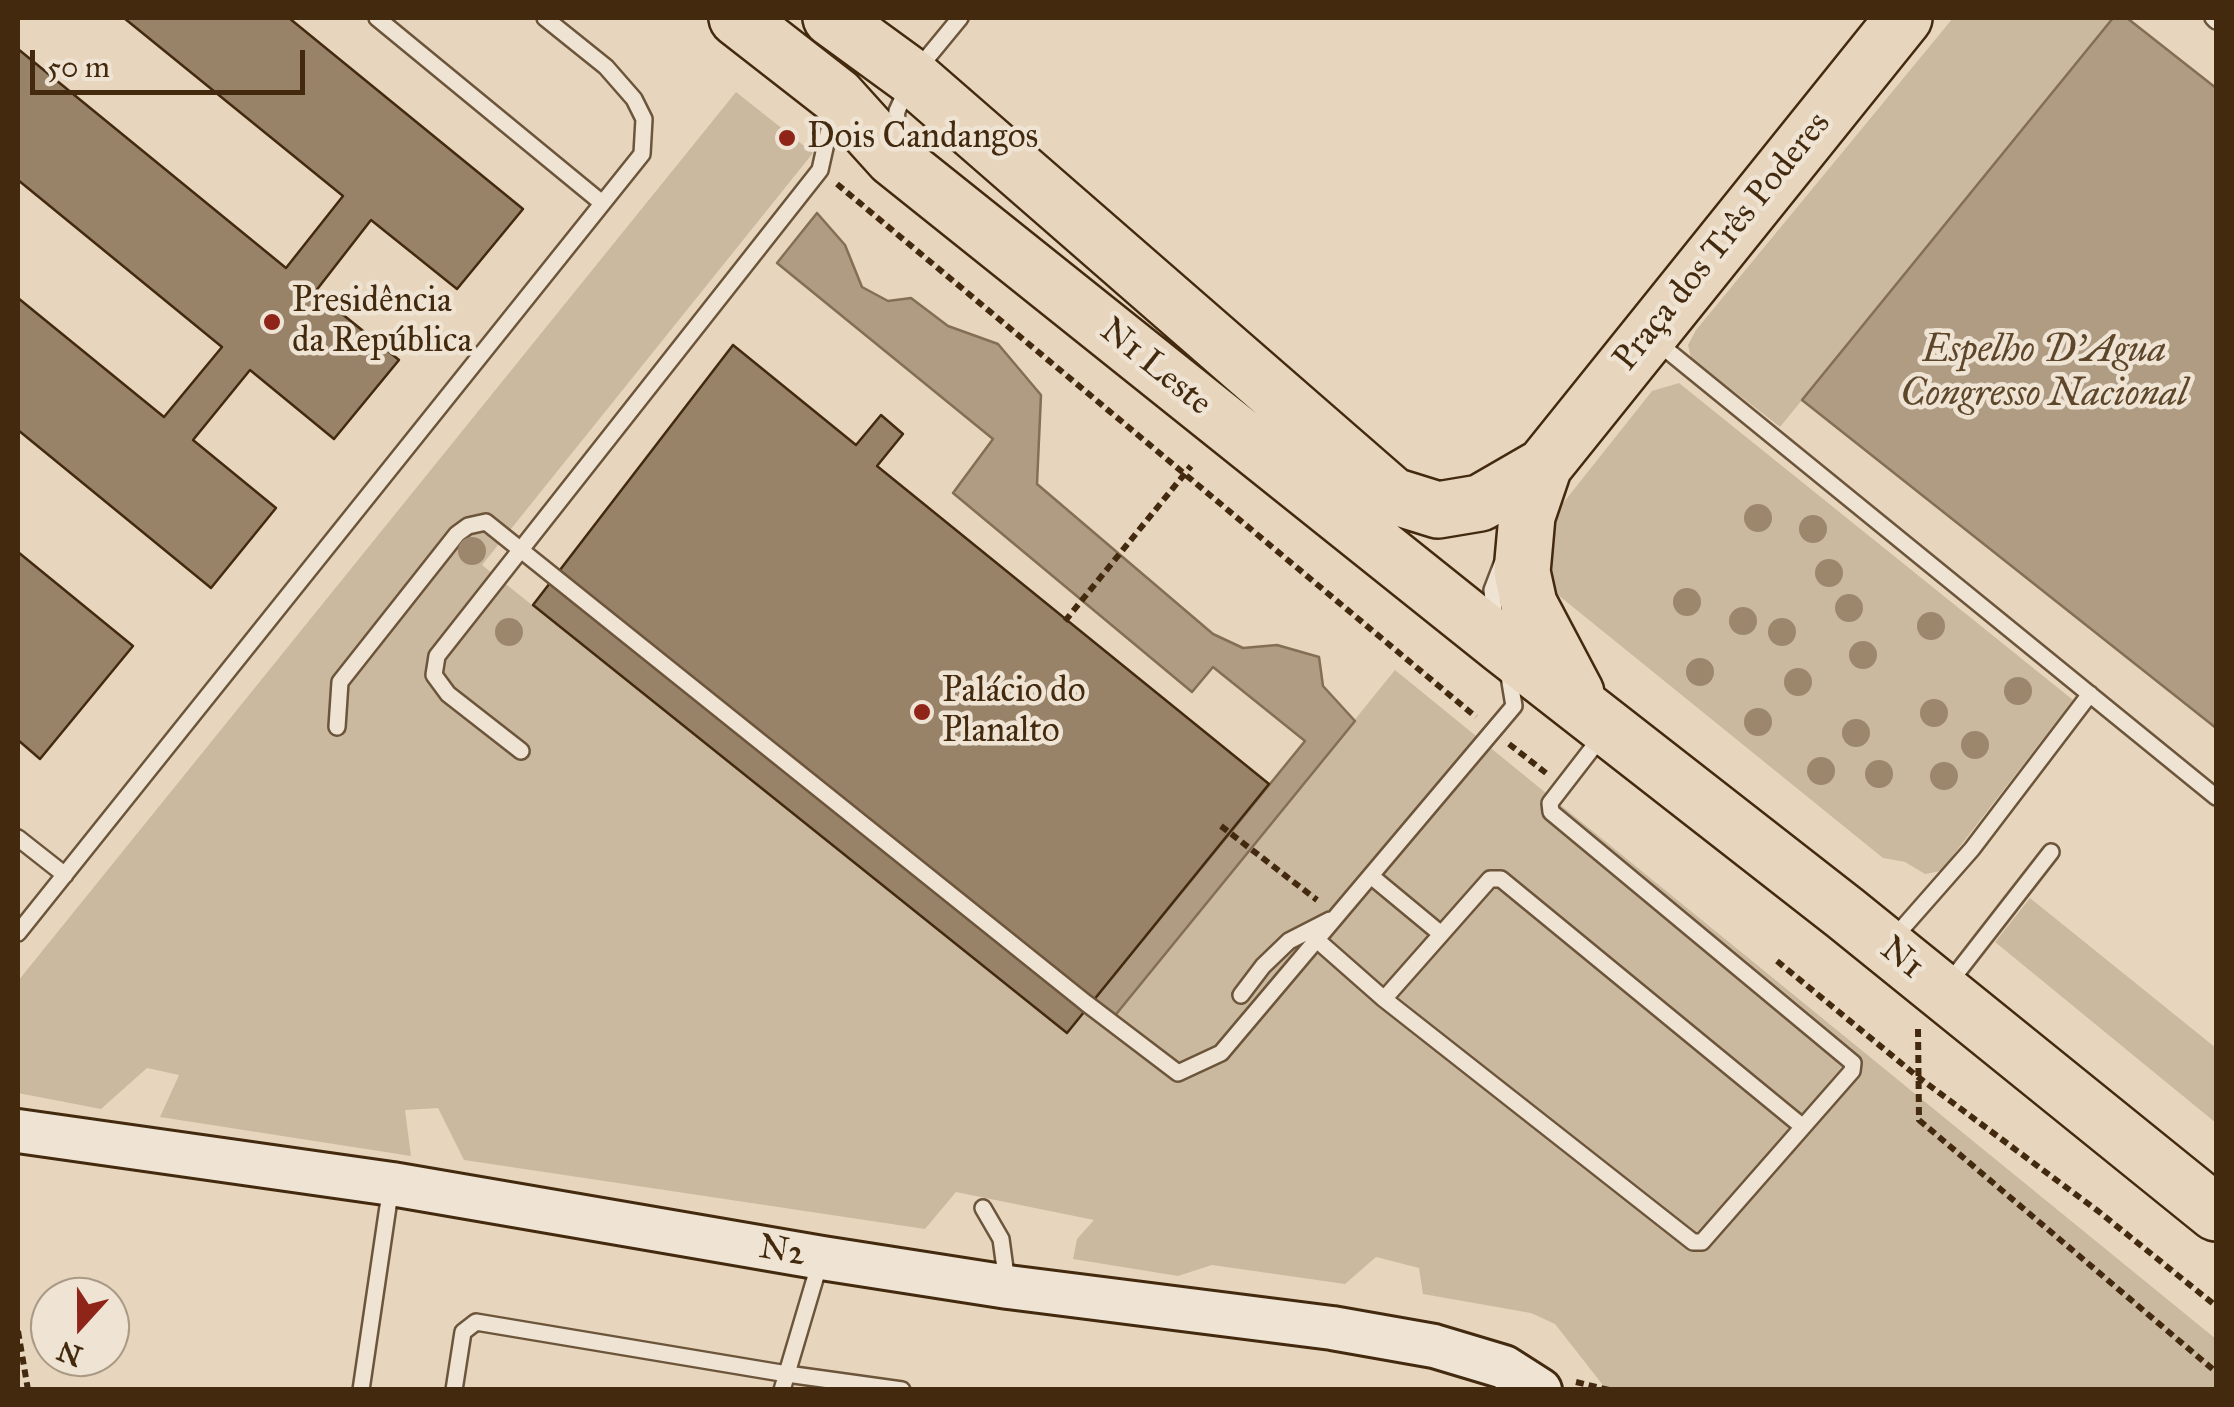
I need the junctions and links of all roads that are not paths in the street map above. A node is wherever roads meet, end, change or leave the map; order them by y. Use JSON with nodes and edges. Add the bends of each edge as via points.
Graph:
{"nodes":[{"id":1,"x":376,"y":18,"type":"edge"},
{"id":2,"x":544,"y":18,"type":"edge"},
{"id":3,"x":738,"y":18,"type":"edge"},
{"id":4,"x":830,"y":18,"type":"edge"},
{"id":5,"x":960,"y":18,"type":"edge"},
{"id":6,"x":1904,"y":18,"type":"edge"},
{"id":7,"x":866,"y":74,"type":"junction"},
{"id":8,"x":602,"y":203,"type":"junction"},
{"id":9,"x":1648,"y":335,"type":"junction"},
{"id":10,"x":1535,"y":491,"type":"junction"},
{"id":11,"x":522,"y":552,"type":"junction"},
{"id":12,"x":1503,"y":646,"type":"junction"},
{"id":13,"x":2090,"y":694,"type":"junction"},
{"id":14,"x":1596,"y":717,"type":"junction"},
{"id":15,"x":337,"y":727,"type":"dead end"},
{"id":16,"x":521,"y":751,"type":"dead end"},
{"id":17,"x":2216,"y":797,"type":"edge"},
{"id":18,"x":18,"y":838,"type":"edge"},
{"id":19,"x":2051,"y":852,"type":"dead end"},
{"id":20,"x":64,"y":875,"type":"junction"},
{"id":21,"x":1370,"y":876,"type":"junction"},
{"id":22,"x":1338,"y":916,"type":"junction"},
{"id":23,"x":18,"y":933,"type":"edge"},
{"id":24,"x":1441,"y":934,"type":"junction"},
{"id":25,"x":1317,"y":940,"type":"junction"},
{"id":26,"x":1916,"y":970,"type":"junction"},
{"id":27,"x":1241,"y":995,"type":"dead end"},
{"id":28,"x":1384,"y":1000,"type":"junction"},
{"id":29,"x":1803,"y":1127,"type":"junction"},
{"id":30,"x":18,"y":1132,"type":"edge"},
{"id":31,"x":392,"y":1184,"type":"junction"},
{"id":32,"x":983,"y":1208,"type":"dead end"},
{"id":33,"x":2216,"y":1213,"type":"edge"},
{"id":34,"x":822,"y":1258,"type":"junction"},
{"id":35,"x":1008,"y":1287,"type":"junction"},
{"id":36,"x":784,"y":1382,"type":"edge"},
{"id":37,"x":361,"y":1390,"type":"edge"},
{"id":38,"x":454,"y":1390,"type":"edge"},
{"id":39,"x":902,"y":1390,"type":"edge"},
{"id":40,"x":1540,"y":1390,"type":"edge"}],
"edges":[{"from":1,"to":8,"type":"lane"},
{"from":2,"to":8,"type":"lane","via":[[606,67],[644,119],[642,154]]},
{"from":3,"to":7,"type":"highway","name":"N1 Leste"},
{"from":4,"to":7,"type":"highway","name":"N1 Leste"},
{"from":5,"to":7,"type":"lane"},
{"from":6,"to":9,"type":"highway","name":"Praça dos Três Poderes"},
{"from":7,"to":10,"type":"highway","name":"N1 Leste","via":[[1393,496],[1438,510]]},
{"from":7,"to":11,"type":"lane","via":[[820,170]]},
{"from":7,"to":12,"type":"highway","name":"N1 Leste","via":[[892,158]]},
{"from":8,"to":20,"type":"lane"},
{"from":9,"to":10,"type":"highway","name":"Praça dos Três Poderes"},
{"from":9,"to":13,"type":"lane"},
{"from":10,"to":12,"type":"lane","via":[[1492,590]]},
{"from":10,"to":14,"type":"highway","via":[[1522,572],[1529,604]]},
{"from":11,"to":15,"type":"lane","via":[[486,522],[457,534],[340,682]]},
{"from":11,"to":16,"type":"lane","via":[[437,656],[434,675],[448,694]]},
{"from":11,"to":25,"type":"lane","via":[[1178,1073],[1221,1053]]},
{"from":12,"to":14,"type":"highway","name":"N1 Leste"},
{"from":12,"to":21,"type":"lane","via":[[1514,706]]},
{"from":13,"to":17,"type":"lane"},
{"from":13,"to":26,"type":"lane","via":[[2001,813]]},
{"from":14,"to":26,"type":"highway","name":"N1"},
{"from":14,"to":29,"type":"lane","via":[[1550,803],[1552,812],[1853,1063]]},
{"from":18,"to":20,"type":"lane"},
{"from":19,"to":26,"type":"lane"},
{"from":20,"to":23,"type":"lane"},
{"from":21,"to":22,"type":"lane"},
{"from":21,"to":24,"type":"lane"},
{"from":22,"to":25,"type":"lane"},
{"from":22,"to":27,"type":"lane","via":[[1289,942]]},
{"from":24,"to":28,"type":"lane"},
{"from":24,"to":29,"type":"lane","via":[[1490,879],[1500,879]]},
{"from":25,"to":28,"type":"lane"},
{"from":26,"to":33,"type":"highway","name":"N1"},
{"from":28,"to":29,"type":"lane","via":[[1693,1242],[1702,1242]]},
{"from":30,"to":31,"type":"main road","name":"N2"},
{"from":31,"to":34,"type":"main road","name":"N2"},
{"from":31,"to":37,"type":"lane"},
{"from":32,"to":35,"type":"lane","via":[[1000,1240]]},
{"from":34,"to":35,"type":"main road","name":"N2"},
{"from":34,"to":36,"type":"lane"},
{"from":35,"to":40,"type":"main road","name":"N2","via":[[1376,1330],[1504,1367]]},
{"from":36,"to":38,"type":"lane","via":[[476,1322],[463,1332]]},
{"from":36,"to":39,"type":"lane"}]}
